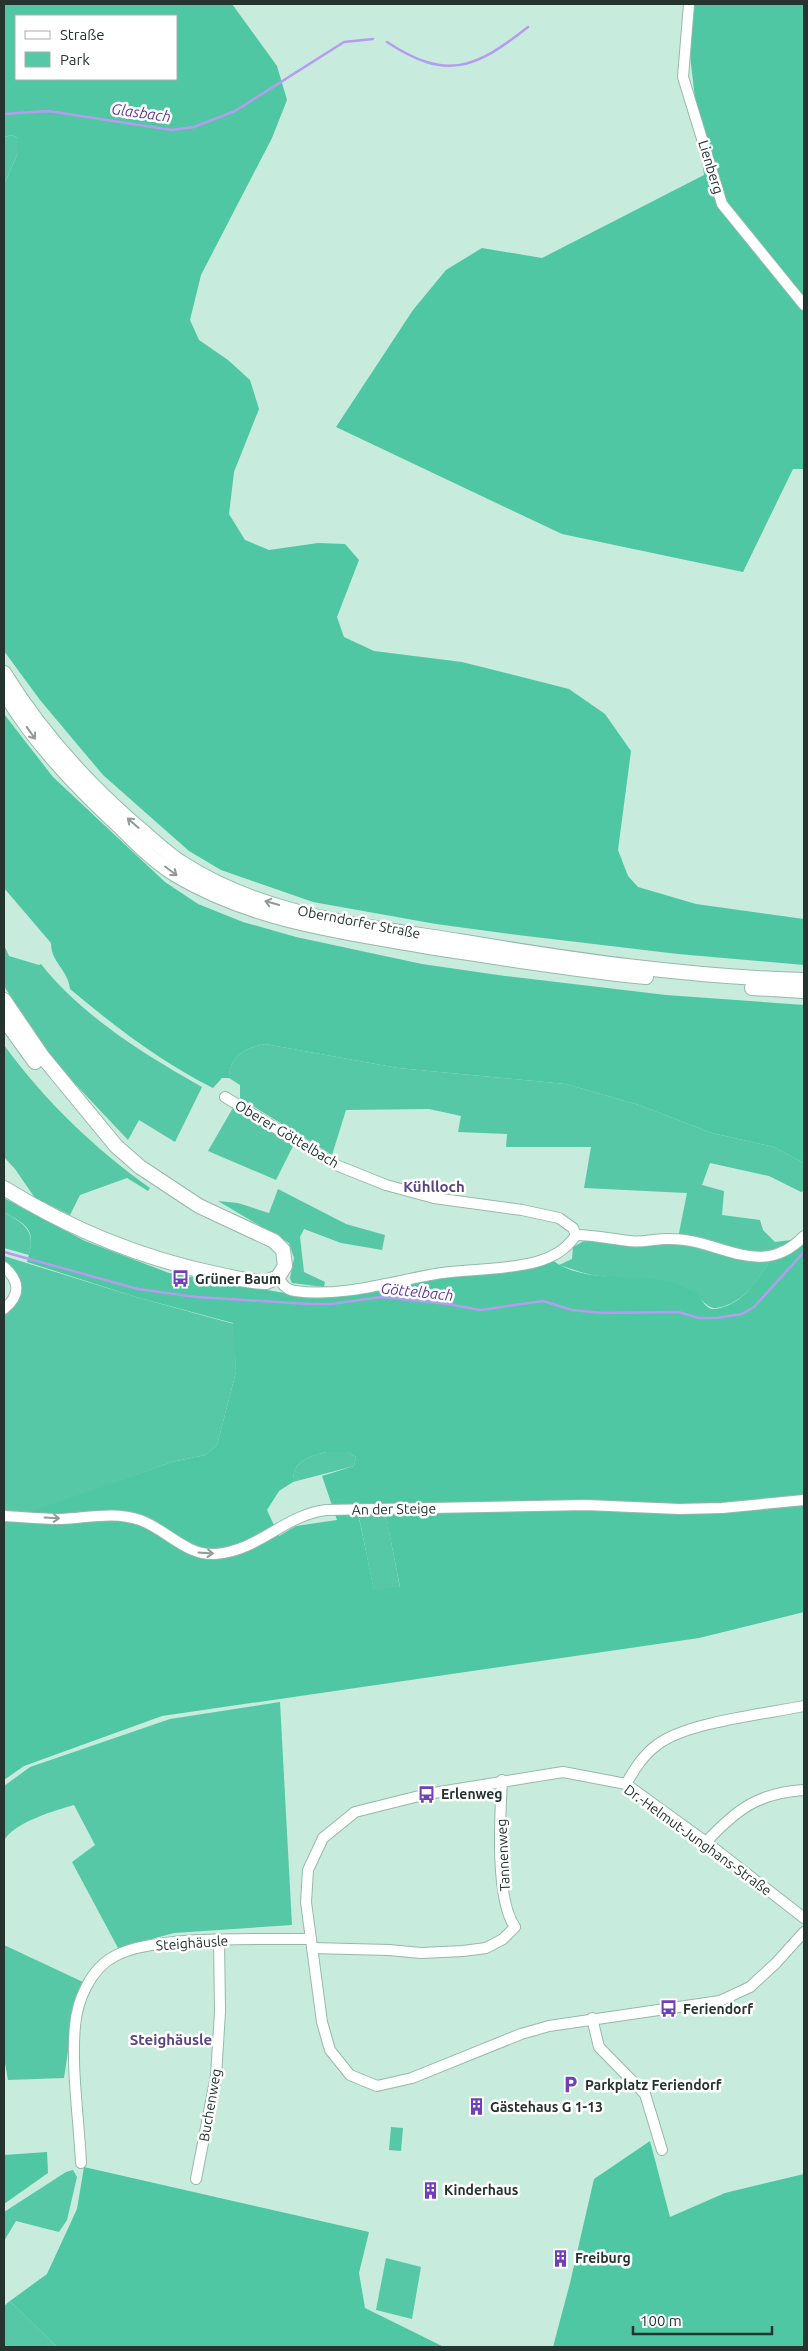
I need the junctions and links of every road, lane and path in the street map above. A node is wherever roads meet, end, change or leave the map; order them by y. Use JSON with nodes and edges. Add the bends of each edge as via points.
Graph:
{"nodes":[{"id":1,"x":689,"y":4,"type":"edge"},
{"id":2,"x":804,"y":305,"type":"edge"},
{"id":3,"x":4,"y":673,"type":"edge"},
{"id":4,"x":4,"y":692,"type":"edge"},
{"id":5,"x":804,"y":980,"type":"edge"},
{"id":6,"x":804,"y":991,"type":"edge"},
{"id":7,"x":4,"y":1000,"type":"edge"},
{"id":8,"x":4,"y":1019,"type":"edge"},
{"id":9,"x":225,"y":1097,"type":"dead end"},
{"id":10,"x":99,"y":1128,"type":"junction"},
{"id":11,"x":4,"y":1188,"type":"edge"},
{"id":12,"x":576,"y":1235,"type":"junction"},
{"id":13,"x":804,"y":1236,"type":"edge"},
{"id":14,"x":4,"y":1267,"type":"edge"},
{"id":15,"x":278,"y":1277,"type":"junction"},
{"id":16,"x":4,"y":1309,"type":"edge"},
{"id":17,"x":804,"y":1500,"type":"edge"},
{"id":18,"x":4,"y":1516,"type":"edge"},
{"id":19,"x":804,"y":1706,"type":"edge"},
{"id":20,"x":502,"y":1780,"type":"junction"},
{"id":21,"x":626,"y":1784,"type":"junction"},
{"id":22,"x":804,"y":1790,"type":"edge"},
{"id":23,"x":706,"y":1842,"type":"junction"},
{"id":24,"x":804,"y":1918,"type":"edge"},
{"id":25,"x":804,"y":1932,"type":"edge"},
{"id":26,"x":219,"y":1940,"type":"junction"},
{"id":27,"x":312,"y":1944,"type":"junction"},
{"id":28,"x":592,"y":2018,"type":"junction"},
{"id":29,"x":662,"y":2150,"type":"dead end"},
{"id":30,"x":81,"y":2163,"type":"dead end"},
{"id":31,"x":196,"y":2179,"type":"dead end"}],
"edges":[{"from":1,"to":2,"type":"street","name":"Lienberg","via":[[683,77],[722,204]]},
{"from":5,"to":3,"type":"main road","name":"Oberndorfer Straße","one_way":true,"via":[[677,971],[510,949],[372,927],[307,914],[256,899],[181,862],[105,798],[40,727]]},
{"from":4,"to":6,"type":"main road","name":"Oberndorfer Straße","one_way":true,"via":[[34,738],[62,772],[133,840],[174,874],[209,893],[256,911],[304,924],[516,961],[596,972]]},
{"from":7,"to":10,"type":"main road","via":[[42,1056]]},
{"from":8,"to":10,"type":"main road","via":[[58,1090]]},
{"from":9,"to":12,"type":"street","name":"Oberer Göttelbach","via":[[336,1165],[378,1182],[434,1198],[559,1218],[573,1228]]},
{"from":10,"to":15,"type":"main road","via":[[140,1167],[199,1206],[266,1236],[278,1245],[286,1261]]},
{"from":11,"to":15,"type":"main road","via":[[58,1220],[128,1250],[186,1267],[257,1282],[272,1281]]},
{"from":12,"to":13,"type":"street","via":[[630,1242],[672,1238],[733,1254],[762,1257],[783,1253]]},
{"from":12,"to":15,"type":"street","via":[[568,1247],[557,1253],[536,1262],[514,1266],[318,1291],[294,1291]]},
{"from":14,"to":16,"type":"street","via":[[17,1284],[16,1293]]},
{"from":18,"to":17,"type":"street","name":"An der Steige","one_way":true,"via":[[60,1519],[114,1515],[132,1518],[198,1553],[213,1554],[249,1546],[295,1517],[326,1510],[586,1505],[688,1509]]},
{"from":19,"to":21,"type":"street","via":[[709,1724],[657,1744],[638,1764]]},
{"from":20,"to":21,"type":"street","name":"Dr.-Helmut-Junghans-Straße","via":[[563,1772]]},
{"from":20,"to":27,"type":"street","name":"Dr.-Helmut-Junghans-Straße","via":[[355,1812],[323,1838],[308,1870],[306,1902]]},
{"from":20,"to":27,"type":"street","name":"Tannenweg","via":[[500,1823],[506,1910],[515,1927],[503,1939],[486,1948],[421,1953]]},
{"from":21,"to":23,"type":"street","name":"Dr.-Helmut-Junghans-Straße"},
{"from":22,"to":23,"type":"street","via":[[761,1797],[737,1810]]},
{"from":23,"to":24,"type":"street","name":"Dr.-Helmut-Junghans-Straße"},
{"from":25,"to":28,"type":"street","name":"Dr.-Helmut-Junghans-Straße","via":[[750,1987],[720,2001]]},
{"from":26,"to":27,"type":"street","name":"Steighäusle"},
{"from":26,"to":30,"type":"street","name":"Steighäusle","via":[[168,1942],[116,1955],[103,1964],[85,1988],[77,2012],[74,2046]]},
{"from":26,"to":31,"type":"street","name":"Buchenweg","via":[[220,2012],[216,2076]]},
{"from":27,"to":28,"type":"street","name":"Dr.-Helmut-Junghans-Straße","via":[[322,2022],[330,2050],[350,2075],[377,2086],[412,2078],[521,2034]]},
{"from":28,"to":29,"type":"street","via":[[599,2047],[645,2094]]}]}
